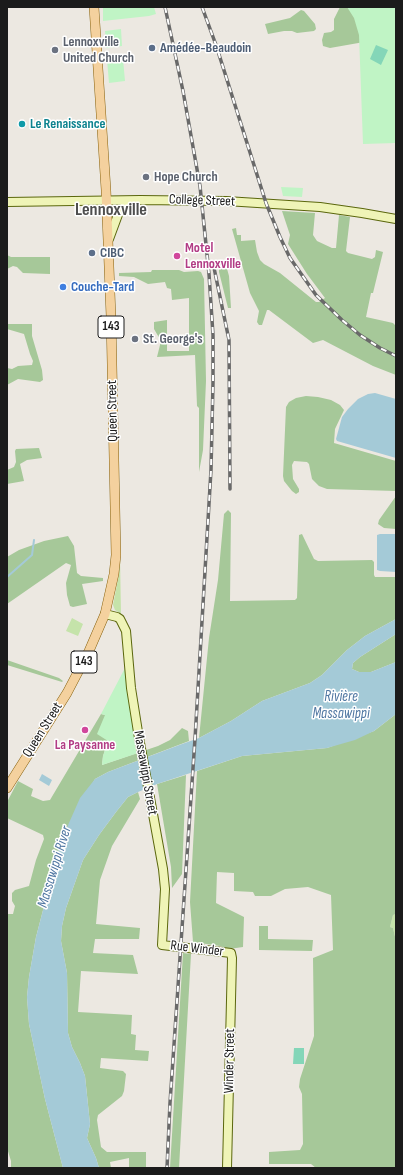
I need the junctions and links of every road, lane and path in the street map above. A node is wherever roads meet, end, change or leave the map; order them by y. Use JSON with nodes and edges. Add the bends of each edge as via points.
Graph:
{"nodes":[{"id":1,"x":94,"y":7,"type":"edge"},
{"id":2,"x":140,"y":200,"type":"junction"},
{"id":3,"x":106,"y":201,"type":"junction"},
{"id":4,"x":7,"y":202,"type":"edge"},
{"id":5,"x":396,"y":219,"type":"edge"},
{"id":6,"x":108,"y":242,"type":"junction"},
{"id":7,"x":105,"y":614,"type":"junction"},
{"id":8,"x":7,"y":788,"type":"edge"},
{"id":9,"x":162,"y":945,"type":"joint"},
{"id":10,"x":227,"y":1168,"type":"edge"}],
"edges":[{"from":1,"to":3,"type":"main road","name":"Queen Street","number":"143"},
{"from":2,"to":3,"type":"street","name":"College Street"},
{"from":2,"to":5,"type":"street","name":"College Street","via":[[206,200],[293,205],[348,210]]},
{"from":2,"to":6,"type":"street","via":[[128,204],[120,212]]},
{"from":3,"to":4,"type":"street","name":"College Street"},
{"from":3,"to":6,"type":"main road","name":"Queen Street","number":"143"},
{"from":6,"to":7,"type":"main road","name":"Queen Street","number":"143","via":[[116,555]]},
{"from":7,"to":8,"type":"main road","name":"Queen Street","number":"143","via":[[67,693]]},
{"from":7,"to":9,"type":"street","name":"Massawippi Street","via":[[122,620],[125,628],[141,755],[164,880]]},
{"from":9,"to":10,"type":"street","name":"Winder Street","via":[[231,953]]}]}
